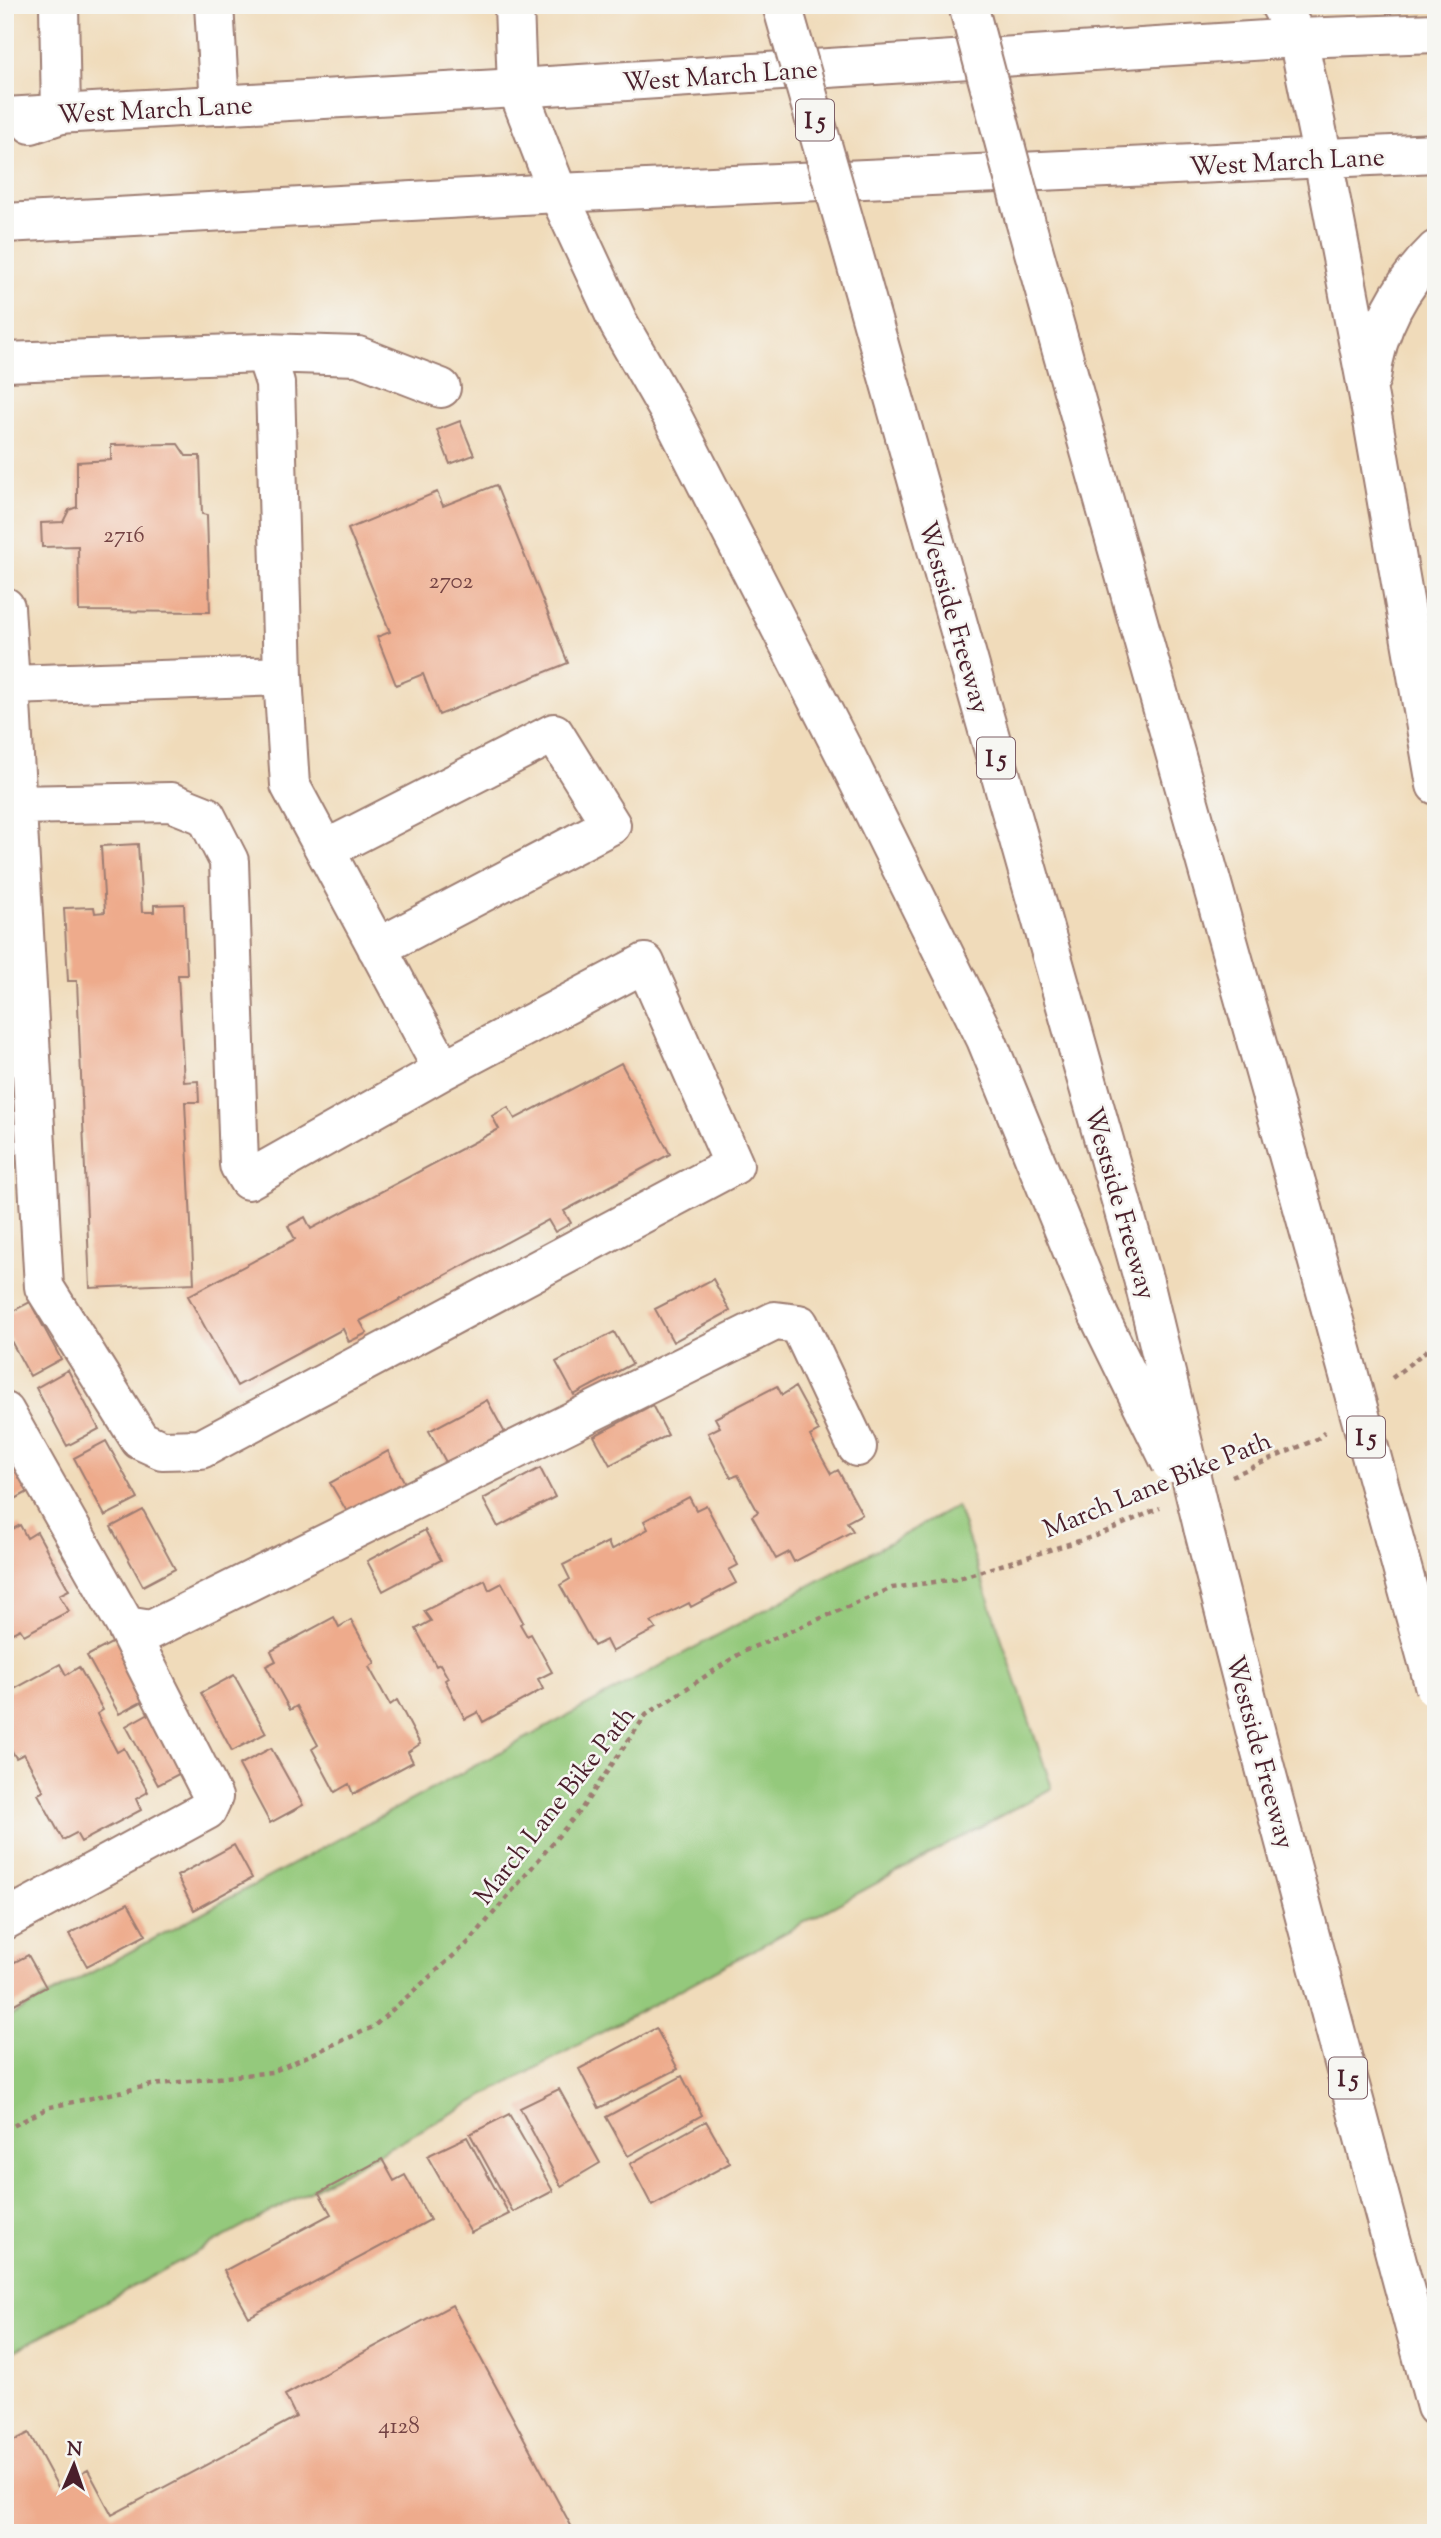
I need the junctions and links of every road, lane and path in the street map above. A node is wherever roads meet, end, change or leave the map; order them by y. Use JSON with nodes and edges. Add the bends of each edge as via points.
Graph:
{"nodes":[{"id":1,"x":59,"y":5,"type":"edge"},
{"id":2,"x":214,"y":5,"type":"edge"},
{"id":3,"x":514,"y":5,"type":"edge"},
{"id":4,"x":782,"y":5,"type":"edge"},
{"id":5,"x":968,"y":5,"type":"edge"},
{"id":6,"x":1280,"y":5,"type":"edge"},
{"id":7,"x":1436,"y":33,"type":"edge"},
{"id":8,"x":1298,"y":38,"type":"junction"},
{"id":9,"x":517,"y":88,"type":"junction"},
{"id":10,"x":220,"y":106,"type":"junction"},
{"id":11,"x":61,"y":114,"type":"junction"},
{"id":12,"x":5,"y":117,"type":"edge"},
{"id":13,"x":5,"y":132,"type":"edge"},
{"id":14,"x":1436,"y":153,"type":"edge"},
{"id":15,"x":1323,"y":159,"type":"junction"},
{"id":16,"x":558,"y":193,"type":"junction"},
{"id":17,"x":5,"y":223,"type":"edge"},
{"id":18,"x":1436,"y":250,"type":"edge"},
{"id":19,"x":265,"y":353,"type":"junction"},
{"id":20,"x":5,"y":362,"type":"edge"},
{"id":21,"x":441,"y":388,"type":"dead end"},
{"id":22,"x":1370,"y":398,"type":"junction"},
{"id":23,"x":5,"y":607,"type":"edge"},
{"id":24,"x":283,"y":676,"type":"junction"},
{"id":25,"x":8,"y":686,"type":"edge"},
{"id":26,"x":1436,"y":785,"type":"edge"},
{"id":27,"x":16,"y":804,"type":"junction"},
{"id":28,"x":325,"y":850,"type":"junction"},
{"id":29,"x":377,"y":948,"type":"junction"},
{"id":30,"x":443,"y":1070,"type":"junction"},
{"id":31,"x":1436,"y":1343,"type":"edge"},
{"id":32,"x":1381,"y":1387,"type":"dead end"},
{"id":33,"x":5,"y":1412,"type":"edge"},
{"id":34,"x":1328,"y":1430,"type":"dead end"},
{"id":35,"x":857,"y":1447,"type":"dead end"},
{"id":36,"x":1220,"y":1481,"type":"dead end"},
{"id":37,"x":1171,"y":1503,"type":"dead end"},
{"id":38,"x":1203,"y":1527,"type":"junction"},
{"id":39,"x":126,"y":1626,"type":"junction"},
{"id":40,"x":1435,"y":1690,"type":"edge"},
{"id":41,"x":5,"y":1920,"type":"edge"},
{"id":42,"x":5,"y":2130,"type":"edge"},
{"id":43,"x":1436,"y":2407,"type":"edge"}],
"edges":[{"from":1,"to":11,"type":"main road"},
{"from":2,"to":10,"type":"main road"},
{"from":3,"to":9,"type":"main road"},
{"from":4,"to":38,"type":"main road","name":"Westside Freeway","number":"I 5","bridge":true,"via":[[1144,1282]]},
{"from":5,"to":40,"type":"main road","number":"I 5","bridge":true},
{"from":6,"to":8,"type":"main road"},
{"from":7,"to":8,"type":"main road","name":"West March Lane"},
{"from":8,"to":9,"type":"main road","name":"West March Lane"},
{"from":8,"to":15,"type":"main road"},
{"from":9,"to":10,"type":"main road","name":"West March Lane"},
{"from":9,"to":16,"type":"main road"},
{"from":10,"to":11,"type":"main road","name":"West March Lane"},
{"from":11,"to":12,"type":"main road","name":"West March Lane"},
{"from":11,"to":13,"type":"main road"},
{"from":14,"to":15,"type":"main road","name":"West March Lane"},
{"from":15,"to":16,"type":"main road","name":"West March Lane"},
{"from":15,"to":22,"type":"main road"},
{"from":16,"to":17,"type":"main road","name":"West March Lane"},
{"from":16,"to":38,"type":"main road","bridge":true,"via":[[619,324],[673,418],[986,1039],[1099,1316]]},
{"from":18,"to":22,"type":"main road","via":[[1391,311],[1372,369]]},
{"from":19,"to":20,"type":"main road"},
{"from":19,"to":21,"type":"main road","via":[[358,356]]},
{"from":19,"to":24,"type":"main road","via":[[275,383]]},
{"from":22,"to":26,"type":"main road"},
{"from":23,"to":25,"type":"main road"},
{"from":24,"to":25,"type":"main road"},
{"from":24,"to":28,"type":"main road","via":[[290,785]]},
{"from":25,"to":27,"type":"main road"},
{"from":27,"to":30,"type":"main road","via":[[171,802],[206,817],[229,861],[239,1165],[248,1180]]},
{"from":27,"to":30,"type":"main road","via":[[44,1287],[140,1440],[162,1450],[201,1449],[734,1164],[645,963]]},
{"from":28,"to":29,"type":"main road"},
{"from":28,"to":29,"type":"main road","via":[[555,733],[611,825]]},
{"from":29,"to":30,"type":"main road"},
{"from":31,"to":32,"type":"path"},
{"from":33,"to":39,"type":"main road"},
{"from":34,"to":36,"type":"path","name":"March Lane Bike Path"},
{"from":35,"to":39,"type":"main road","via":[[799,1324],[775,1321],[151,1630]]},
{"from":37,"to":42,"type":"path","name":"March Lane Bike Path","via":[[1098,1535],[956,1579],[892,1588],[744,1651],[646,1715],[582,1808],[470,1941],[373,2027],[272,2072],[152,2085],[50,2107]]},
{"from":38,"to":43,"type":"main road","name":"Westside Freeway","number":"I 5"},
{"from":39,"to":41,"type":"main road","via":[[213,1797],[207,1810]]}]}
